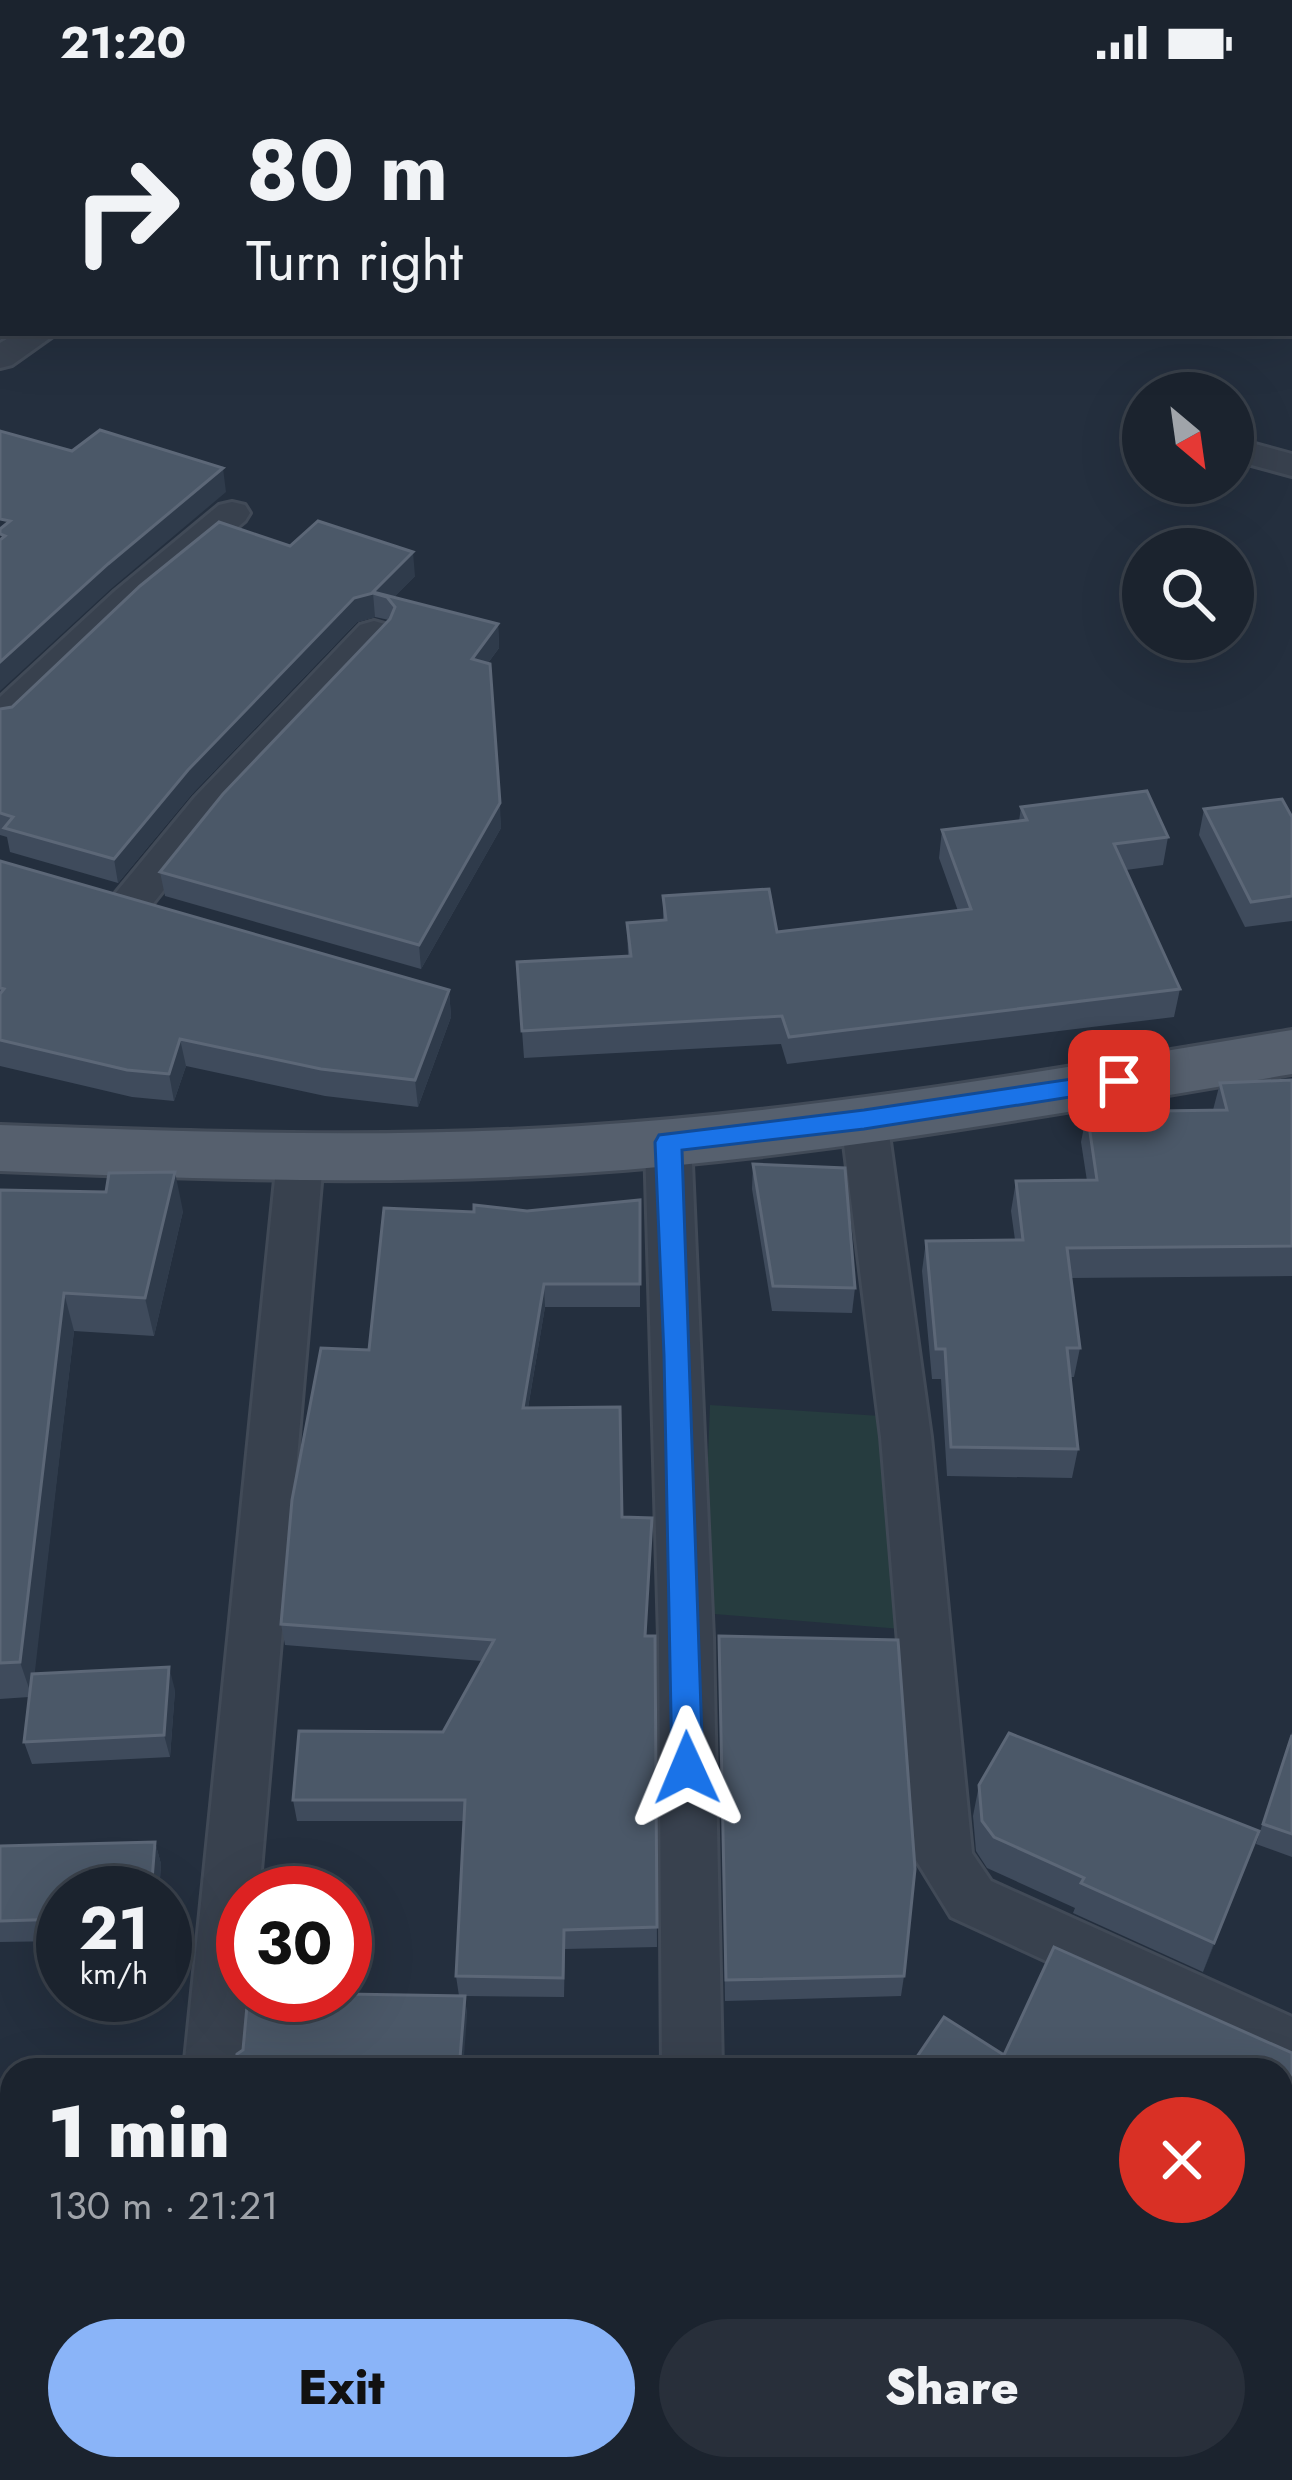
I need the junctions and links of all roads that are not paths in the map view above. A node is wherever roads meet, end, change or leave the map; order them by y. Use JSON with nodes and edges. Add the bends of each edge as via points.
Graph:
{"nodes":[{"id":1,"x":1254,"y":455,"type":"edge"},
{"id":2,"x":1292,"y":465,"type":"edge"},
{"id":3,"x":232,"y":513,"type":"dead end"},
{"id":4,"x":374,"y":633,"type":"edge"},
{"id":5,"x":0,"y":719,"type":"edge"},
{"id":6,"x":86,"y":893,"type":"edge"},
{"id":7,"x":1292,"y":1052,"type":"edge"},
{"id":8,"x":864,"y":1120,"type":"junction"},
{"id":9,"x":668,"y":1142,"type":"junction"},
{"id":10,"x":0,"y":1148,"type":"edge"},
{"id":11,"x":300,"y":1160,"type":"junction"},
{"id":12,"x":1292,"y":2046,"type":"edge"},
{"id":13,"x":215,"y":2058,"type":"edge"},
{"id":14,"x":692,"y":2058,"type":"edge"}],
"edges":[{"from":1,"to":2,"type":"street"},
{"from":3,"to":5,"type":"street"},
{"from":4,"to":6,"type":"street","via":[[209,806],[150,911]]},
{"from":7,"to":8,"type":"main road"},
{"from":8,"to":9,"type":"main road"},
{"from":8,"to":12,"type":"street","via":[[906,1437],[944,1860],[971,1899]]},
{"from":9,"to":11,"type":"main road"},
{"from":9,"to":14,"type":"street"},
{"from":10,"to":11,"type":"main road"},
{"from":11,"to":13,"type":"street"}]}
